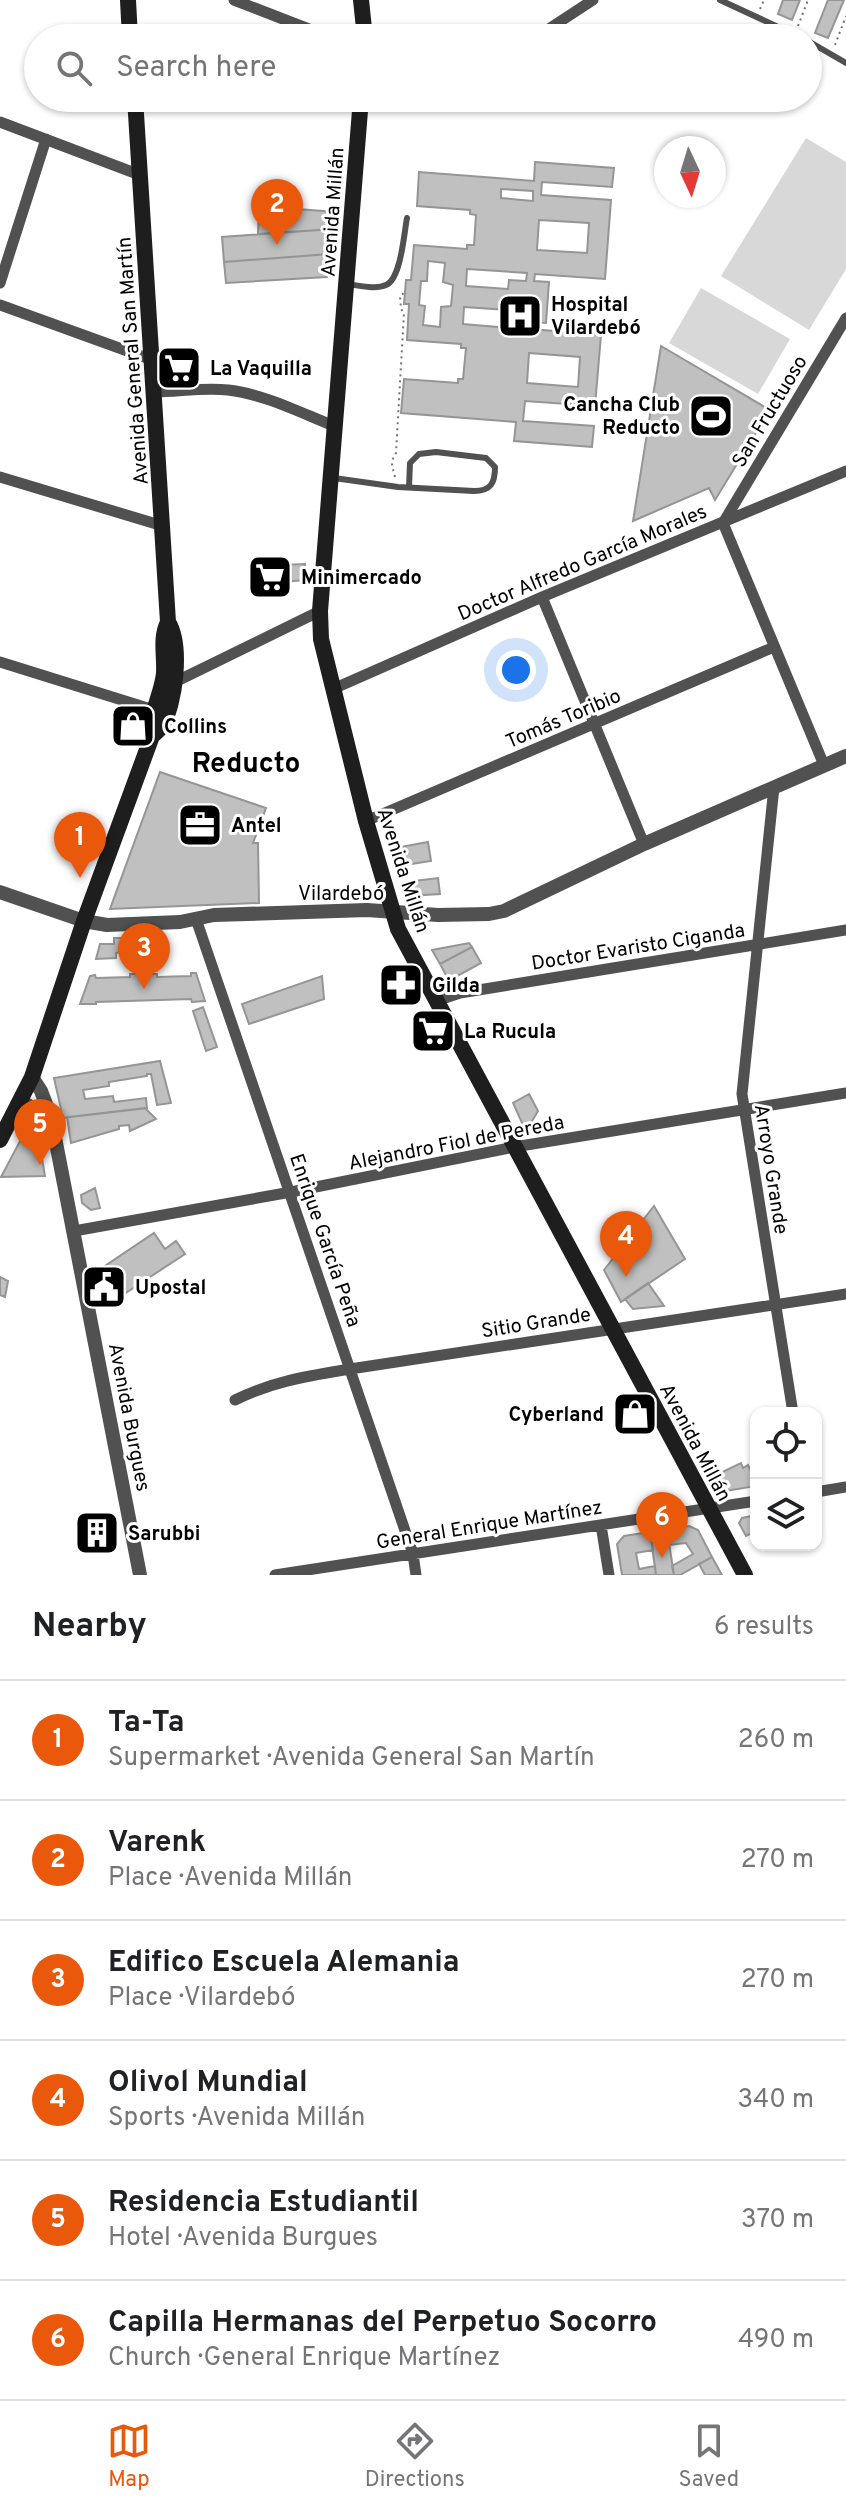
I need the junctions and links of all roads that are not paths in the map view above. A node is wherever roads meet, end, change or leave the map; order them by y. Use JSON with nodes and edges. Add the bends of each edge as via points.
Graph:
{"nodes":[{"id":1,"x":128,"y":0,"type":"edge"},
{"id":2,"x":234,"y":0,"type":"edge"},
{"id":3,"x":361,"y":0,"type":"edge"},
{"id":4,"x":593,"y":0,"type":"edge"},
{"id":5,"x":720,"y":0,"type":"edge"},
{"id":6,"x":129,"y":24,"type":"edge"},
{"id":7,"x":296,"y":24,"type":"edge"},
{"id":8,"x":364,"y":24,"type":"edge"},
{"id":9,"x":556,"y":24,"type":"edge"},
{"id":10,"x":773,"y":24,"type":"edge"},
{"id":11,"x":822,"y":48,"type":"edge"},
{"id":12,"x":846,"y":63,"type":"edge"},
{"id":13,"x":136,"y":112,"type":"edge"},
{"id":14,"x":360,"y":112,"type":"edge"},
{"id":15,"x":0,"y":122,"type":"edge"},
{"id":16,"x":46,"y":139,"type":"junction"},
{"id":17,"x":140,"y":175,"type":"junction"},
{"id":18,"x":407,"y":218,"type":"dead end"},
{"id":19,"x":0,"y":283,"type":"edge"},
{"id":20,"x":346,"y":284,"type":"junction"},
{"id":21,"x":0,"y":305,"type":"edge"},
{"id":22,"x":846,"y":318,"type":"edge"},
{"id":23,"x":150,"y":356,"type":"junction"},
{"id":24,"x":154,"y":392,"type":"junction"},
{"id":25,"x":334,"y":426,"type":"junction"},
{"id":26,"x":846,"y":471,"type":"edge"},
{"id":27,"x":0,"y":477,"type":"edge"},
{"id":28,"x":330,"y":478,"type":"junction"},
{"id":29,"x":409,"y":487,"type":"junction"},
{"id":30,"x":723,"y":523,"type":"junction"},
{"id":31,"x":163,"y":526,"type":"junction"},
{"id":32,"x":542,"y":597,"type":"junction"},
{"id":33,"x":320,"y":611,"type":"junction"},
{"id":34,"x":774,"y":647,"type":"junction"},
{"id":35,"x":0,"y":662,"type":"edge"},
{"id":36,"x":169,"y":679,"type":"junction"},
{"id":37,"x":333,"y":689,"type":"junction"},
{"id":38,"x":154,"y":710,"type":"junction"},
{"id":39,"x":594,"y":724,"type":"junction"},
{"id":40,"x":152,"y":736,"type":"junction"},
{"id":41,"x":846,"y":756,"type":"edge"},
{"id":42,"x":824,"y":765,"type":"junction"},
{"id":43,"x":774,"y":787,"type":"junction"},
{"id":44,"x":366,"y":821,"type":"junction"},
{"id":45,"x":644,"y":844,"type":"junction"},
{"id":46,"x":0,"y":892,"type":"edge"},
{"id":47,"x":392,"y":913,"type":"junction"},
{"id":48,"x":196,"y":919,"type":"junction"},
{"id":49,"x":84,"y":921,"type":"junction"},
{"id":50,"x":846,"y":930,"type":"edge"},
{"id":51,"x":759,"y":945,"type":"junction"},
{"id":52,"x":436,"y":1001,"type":"junction"},
{"id":53,"x":32,"y":1077,"type":"junction"},
{"id":54,"x":846,"y":1093,"type":"edge"},
{"id":55,"x":21,"y":1101,"type":"junction"},
{"id":56,"x":744,"y":1110,"type":"junction"},
{"id":57,"x":52,"y":1126,"type":"junction"},
{"id":58,"x":0,"y":1140,"type":"edge"},
{"id":59,"x":514,"y":1147,"type":"junction"},
{"id":60,"x":291,"y":1192,"type":"junction"},
{"id":61,"x":74,"y":1231,"type":"junction"},
{"id":62,"x":846,"y":1294,"type":"edge"},
{"id":63,"x":777,"y":1304,"type":"junction"},
{"id":64,"x":614,"y":1329,"type":"junction"},
{"id":65,"x":350,"y":1369,"type":"junction"},
{"id":66,"x":235,"y":1400,"type":"dead end"},
{"id":67,"x":792,"y":1407,"type":"edge"},
{"id":68,"x":846,"y":1487,"type":"edge"},
{"id":69,"x":822,"y":1491,"type":"edge"},
{"id":70,"x":750,"y":1502,"type":"edge"},
{"id":71,"x":709,"y":1509,"type":"junction"},
{"id":72,"x":601,"y":1525,"type":"junction"},
{"id":73,"x":413,"y":1554,"type":"junction"},
{"id":74,"x":140,"y":1575,"type":"edge"},
{"id":75,"x":275,"y":1575,"type":"edge"},
{"id":76,"x":416,"y":1575,"type":"edge"},
{"id":77,"x":609,"y":1575,"type":"edge"},
{"id":78,"x":745,"y":1575,"type":"edge"}],
"edges":[{"from":1,"to":6,"type":"main road"},
{"from":2,"to":7,"type":"street"},
{"from":3,"to":8,"type":"main road"},
{"from":4,"to":9,"type":"street"},
{"from":5,"to":10,"type":"lane"},
{"from":11,"to":12,"type":"lane"},
{"from":13,"to":17,"type":"main road","name":"Avenida General San Martín"},
{"from":14,"to":20,"type":"main road","name":"Avenida Millán"},
{"from":15,"to":16,"type":"street"},
{"from":16,"to":17,"type":"street"},
{"from":16,"to":19,"type":"street"},
{"from":17,"to":23,"type":"main road","name":"Avenida General San Martín"},
{"from":18,"to":20,"type":"lane","via":[[393,279],[375,287]]},
{"from":20,"to":25,"type":"main road","name":"Avenida Millán"},
{"from":21,"to":23,"type":"street"},
{"from":22,"to":30,"type":"street","name":"San Fructuoso"},
{"from":23,"to":24,"type":"main road","name":"Avenida General San Martín"},
{"from":24,"to":25,"type":"street","via":[[233,390]]},
{"from":24,"to":31,"type":"main road","name":"Avenida General San Martín"},
{"from":25,"to":28,"type":"main road","name":"Avenida Millán"},
{"from":26,"to":30,"type":"street","name":"Doctor Alfredo García Morales"},
{"from":27,"to":31,"type":"street"},
{"from":28,"to":29,"type":"lane"},
{"from":28,"to":33,"type":"main road","name":"Avenida Millán"},
{"from":29,"to":29,"type":"lane","via":[[483,491],[495,480],[495,467],[486,458],[419,454],[410,463]]},
{"from":30,"to":32,"type":"street","name":"Doctor Alfredo García Morales"},
{"from":30,"to":34,"type":"street"},
{"from":31,"to":36,"type":"main road","name":"Avenida General San Martín","via":[[168,622],[174,631]]},
{"from":32,"to":37,"type":"street","name":"Doctor Alfredo García Morales"},
{"from":32,"to":39,"type":"street"},
{"from":33,"to":36,"type":"street"},
{"from":33,"to":37,"type":"main road","name":"Avenida Millán"},
{"from":34,"to":39,"type":"street","name":"Tomás Toribio"},
{"from":34,"to":42,"type":"street"},
{"from":35,"to":38,"type":"street"},
{"from":36,"to":38,"type":"main road","name":"Avenida General San Martín"},
{"from":36,"to":40,"type":"main road","name":"Avenida General San Martín","via":[[162,727]]},
{"from":37,"to":44,"type":"main road","name":"Avenida Millán"},
{"from":38,"to":40,"type":"main road","name":"Avenida General San Martín"},
{"from":39,"to":44,"type":"street","name":"Tomás Toribio"},
{"from":39,"to":45,"type":"street"},
{"from":40,"to":49,"type":"main road","name":"Avenida General San Martín"},
{"from":41,"to":42,"type":"street","name":"Vilardebó"},
{"from":42,"to":43,"type":"street","name":"Vilardebó"},
{"from":43,"to":45,"type":"street","name":"Vilardebó"},
{"from":43,"to":51,"type":"street","name":"Arroyo Grande"},
{"from":44,"to":47,"type":"main road","name":"Avenida Millán"},
{"from":45,"to":47,"type":"street","name":"Vilardebó","via":[[504,911]]},
{"from":46,"to":49,"type":"street","name":"Vilardebó"},
{"from":47,"to":48,"type":"street","name":"Vilardebó"},
{"from":47,"to":52,"type":"main road","name":"Avenida Millán"},
{"from":48,"to":49,"type":"street","name":"Vilardebó","via":[[107,925]]},
{"from":48,"to":60,"type":"street","name":"Enrique García Peña"},
{"from":49,"to":53,"type":"main road","name":"Avenida General San Martín"},
{"from":50,"to":51,"type":"street","name":"Doctor Evaristo Ciganda"},
{"from":51,"to":52,"type":"street","name":"Doctor Evaristo Ciganda"},
{"from":51,"to":56,"type":"street","name":"Arroyo Grande"},
{"from":52,"to":59,"type":"main road","name":"Avenida Millán"},
{"from":53,"to":55,"type":"main road","name":"Avenida General San Martín"},
{"from":53,"to":57,"type":"street","name":"Avenida Burgues"},
{"from":54,"to":56,"type":"street","name":"Alejandro Fiol de Pereda"},
{"from":55,"to":57,"type":"street"},
{"from":55,"to":58,"type":"main road","name":"Avenida General San Martín"},
{"from":56,"to":59,"type":"street","name":"Alejandro Fiol de Pereda"},
{"from":56,"to":63,"type":"street","name":"Arroyo Grande"},
{"from":57,"to":61,"type":"street","name":"Avenida Burgues"},
{"from":59,"to":60,"type":"street","name":"Alejandro Fiol de Pereda"},
{"from":59,"to":64,"type":"main road","name":"Avenida Millán"},
{"from":60,"to":61,"type":"street","name":"Alejandro Fiol de Pereda"},
{"from":60,"to":65,"type":"street","name":"Enrique García Peña"},
{"from":61,"to":74,"type":"street","name":"Avenida Burgues"},
{"from":62,"to":63,"type":"street","name":"Sitio Grande"},
{"from":63,"to":64,"type":"street","name":"Sitio Grande"},
{"from":63,"to":67,"type":"street","name":"Arroyo Grande"},
{"from":64,"to":65,"type":"street","name":"Sitio Grande"},
{"from":64,"to":71,"type":"main road","name":"Avenida Millán"},
{"from":65,"to":66,"type":"street","name":"Sitio Grande","via":[[279,1382]]},
{"from":65,"to":73,"type":"street","name":"Enrique García Peña"},
{"from":68,"to":69,"type":"street"},
{"from":70,"to":71,"type":"street","name":"General Enrique Martínez"},
{"from":71,"to":72,"type":"street","name":"General Enrique Martínez"},
{"from":71,"to":78,"type":"main road","name":"Avenida Millán"},
{"from":72,"to":73,"type":"street","name":"General Enrique Martínez"},
{"from":72,"to":77,"type":"street"},
{"from":73,"to":75,"type":"street","name":"General Enrique Martínez"},
{"from":73,"to":76,"type":"street","name":"Enrique García Peña"}]}
